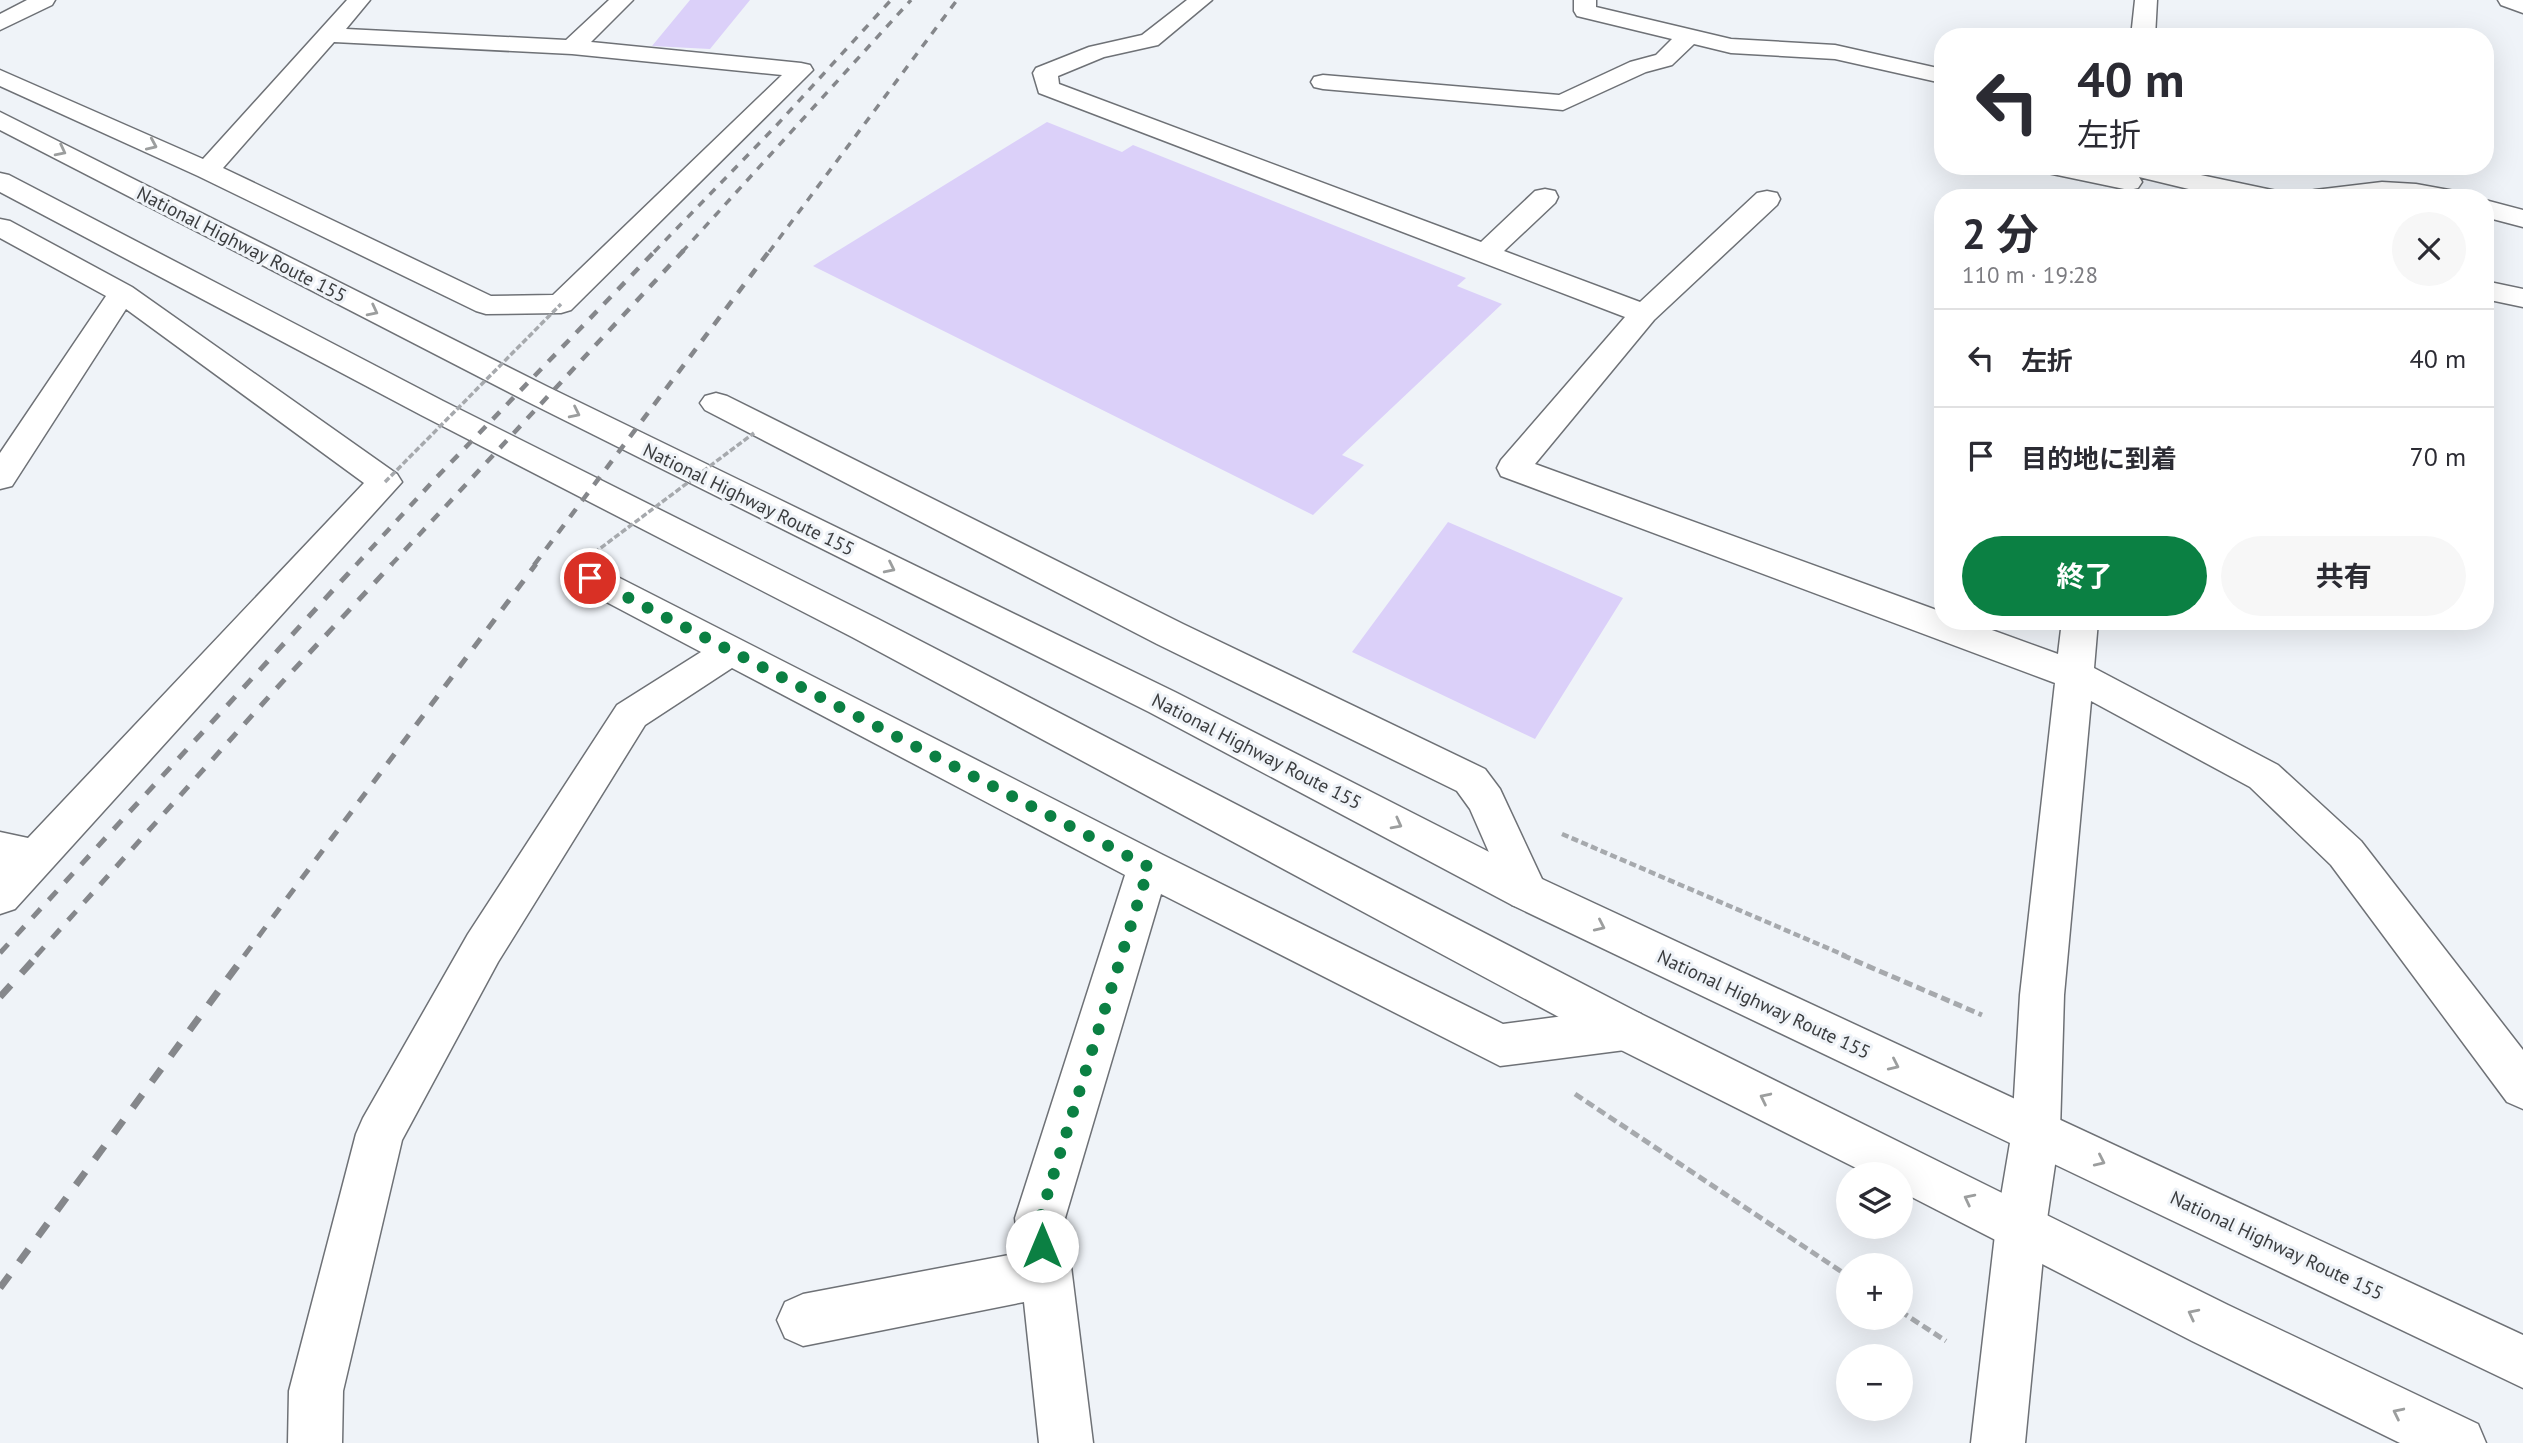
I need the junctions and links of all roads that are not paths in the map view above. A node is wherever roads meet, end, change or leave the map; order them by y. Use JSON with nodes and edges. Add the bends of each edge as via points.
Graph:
{"nodes":[{"id":1,"x":44,"y":0,"type":"edge"},
{"id":2,"x":359,"y":0,"type":"edge"},
{"id":3,"x":622,"y":0,"type":"edge"},
{"id":4,"x":1201,"y":0,"type":"edge"},
{"id":5,"x":1585,"y":0,"type":"edge"},
{"id":6,"x":2146,"y":0,"type":"edge"},
{"id":7,"x":2509,"y":0,"type":"edge"},
{"id":8,"x":2523,"y":6,"type":"edge"},
{"id":9,"x":0,"y":23,"type":"edge"},
{"id":10,"x":2144,"y":28,"type":"edge"},
{"id":11,"x":327,"y":35,"type":"junction"},
{"id":12,"x":1688,"y":37,"type":"junction"},
{"id":13,"x":572,"y":47,"type":"junction"},
{"id":14,"x":1934,"y":74,"type":"edge"},
{"id":15,"x":0,"y":77,"type":"edge"},
{"id":16,"x":1323,"y":82,"type":"dead end"},
{"id":17,"x":0,"y":120,"type":"edge"},
{"id":18,"x":207,"y":170,"type":"junction"},
{"id":19,"x":2110,"y":175,"type":"edge"},
{"id":20,"x":2129,"y":178,"type":"edge"},
{"id":21,"x":0,"y":181,"type":"edge"},
{"id":22,"x":2222,"y":189,"type":"edge"},
{"id":23,"x":1545,"y":197,"type":"dead end"},
{"id":24,"x":1767,"y":200,"type":"dead end"},
{"id":25,"x":2494,"y":211,"type":"edge"},
{"id":26,"x":2523,"y":219,"type":"edge"},
{"id":27,"x":0,"y":228,"type":"edge"},
{"id":28,"x":1486,"y":253,"type":"junction"},
{"id":29,"x":2494,"y":292,"type":"edge"},
{"id":30,"x":122,"y":293,"type":"junction"},
{"id":31,"x":2523,"y":298,"type":"edge"},
{"id":32,"x":1644,"y":314,"type":"junction"},
{"id":33,"x":716,"y":403,"type":"dead end"},
{"id":34,"x":0,"y":478,"type":"edge"},
{"id":35,"x":592,"y":566,"type":"road end"},
{"id":36,"x":1934,"y":623,"type":"edge"},
{"id":37,"x":1952,"y":630,"type":"edge"},
{"id":38,"x":2079,"y":630,"type":"edge"},
{"id":39,"x":730,"y":651,"type":"junction"},
{"id":40,"x":2074,"y":675,"type":"junction"},
{"id":41,"x":18,"y":853,"type":"edge"},
{"id":42,"x":1149,"y":867,"type":"junction"},
{"id":43,"x":1527,"y":892,"type":"junction"},
{"id":44,"x":0,"y":896,"type":"edge"},
{"id":45,"x":1626,"y":1029,"type":"junction"},
{"id":46,"x":2523,"y":1087,"type":"edge"},
{"id":47,"x":2036,"y":1131,"type":"junction"},
{"id":48,"x":2021,"y":1226,"type":"junction"},
{"id":49,"x":1045,"y":1273,"type":"junction"},
{"id":50,"x":803,"y":1320,"type":"dead end"},
{"id":51,"x":2523,"y":1362,"type":"edge"},
{"id":52,"x":315,"y":1443,"type":"edge"},
{"id":53,"x":1066,"y":1443,"type":"edge"},
{"id":54,"x":1998,"y":1443,"type":"edge"},
{"id":55,"x":2459,"y":1443,"type":"edge"}],
"edges":[{"from":1,"to":9,"type":"main road"},
{"from":2,"to":11,"type":"main road"},
{"from":3,"to":13,"type":"main road"},
{"from":4,"to":28,"type":"main road","via":[[1150,40],[1097,52],[1045,73],[1048,89]]},
{"from":5,"to":12,"type":"main road","via":[[1585,11]]},
{"from":6,"to":10,"type":"main road"},
{"from":7,"to":8,"type":"main road"},
{"from":11,"to":13,"type":"main road"},
{"from":11,"to":18,"type":"main road"},
{"from":12,"to":14,"type":"main road","via":[[1731,46],[1835,52]]},
{"from":12,"to":16,"type":"main road","via":[[1664,60],[1563,103]]},
{"from":13,"to":18,"type":"main road","via":[[801,70],[561,304],[486,304]]},
{"from":15,"to":18,"type":"main road","one_way":true},
{"from":17,"to":43,"type":"main road","name":"National Highway Route 155","one_way":true,"via":[[525,388],[1162,702]]},
{"from":19,"to":20,"type":"main road"},
{"from":20,"to":22,"type":"main road"},
{"from":21,"to":45,"type":"main road"},
{"from":23,"to":28,"type":"main road"},
{"from":24,"to":32,"type":"main road"},
{"from":25,"to":26,"type":"main road"},
{"from":27,"to":30,"type":"main road"},
{"from":28,"to":32,"type":"main road"},
{"from":29,"to":31,"type":"main road"},
{"from":30,"to":34,"type":"main road"},
{"from":30,"to":41,"type":"main road","via":[[385,482]]},
{"from":32,"to":36,"type":"main road","via":[[1513,468]]},
{"from":33,"to":43,"type":"main road","via":[[1158,628],[1471,780],[1486,801]]},
{"from":35,"to":39,"type":"main road"},
{"from":37,"to":40,"type":"main road"},
{"from":38,"to":40,"type":"main road"},
{"from":39,"to":42,"type":"main road"},
{"from":39,"to":52,"type":"main road","via":[[631,715],[483,948],[380,1133],[316,1391]]},
{"from":40,"to":46,"type":"main road","via":[[2264,776],[2346,853]]},
{"from":40,"to":47,"type":"main road","via":[[2042,995]]},
{"from":41,"to":44,"type":"main road"},
{"from":42,"to":45,"type":"main road","via":[[1500,1045]]},
{"from":42,"to":49,"type":"main road","via":[[1040,1218]]},
{"from":43,"to":47,"type":"main road","name":"National Highway Route 155","one_way":true},
{"from":48,"to":45,"type":"main road","one_way":true},
{"from":47,"to":48,"type":"main road"},
{"from":47,"to":51,"type":"main road","name":"National Highway Route 155","one_way":true},
{"from":48,"to":54,"type":"main road"},
{"from":55,"to":48,"type":"main road","one_way":true},
{"from":49,"to":50,"type":"main road"},
{"from":49,"to":53,"type":"main road"}]}
